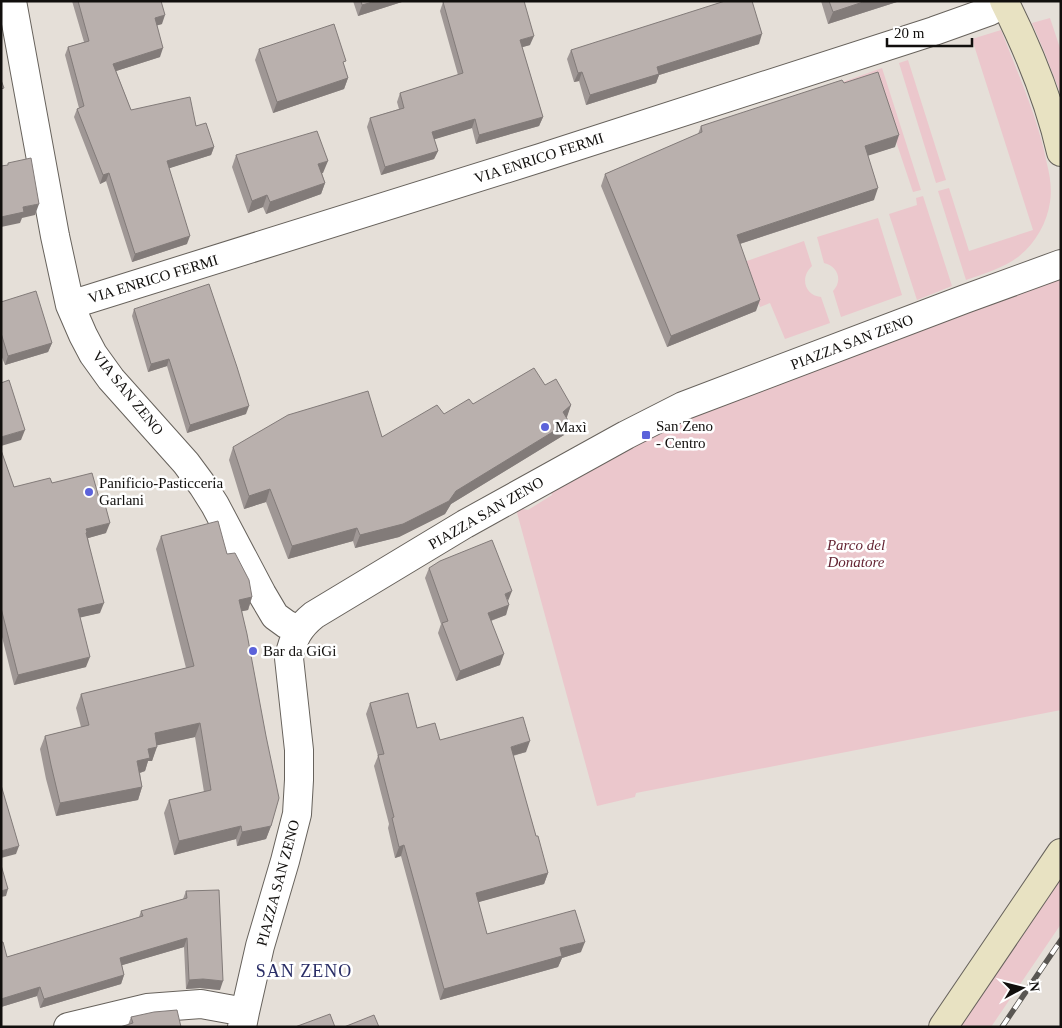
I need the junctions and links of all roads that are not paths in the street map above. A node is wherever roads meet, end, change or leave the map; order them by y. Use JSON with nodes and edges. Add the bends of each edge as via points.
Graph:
{"nodes":[{"id":1,"x":12,"y":1,"type":"edge"},
{"id":2,"x":1005,"y":2,"type":"edge"},
{"id":3,"x":1061,"y":152,"type":"edge"},
{"id":4,"x":1061,"y":264,"type":"edge"},
{"id":5,"x":70,"y":305,"type":"junction"},
{"id":6,"x":298,"y":630,"type":"junction"},
{"id":7,"x":1061,"y":853,"type":"edge"},
{"id":8,"x":244,"y":1019,"type":"edge"},
{"id":9,"x":68,"y":1027,"type":"edge"},
{"id":10,"x":943,"y":1027,"type":"edge"}],
"edges":[{"from":1,"to":5,"type":"street","name":"VIA SAN ZENO","via":[[54,236]]},
{"from":2,"to":3,"type":"street","via":[[1035,70]]},
{"from":2,"to":5,"type":"street","name":"VIA ENRICO FERMI","via":[[990,11],[934,31]]},
{"from":4,"to":6,"type":"street","name":"PIAZZA SAN ZENO","via":[[683,406],[466,524],[314,615]]},
{"from":5,"to":6,"type":"street","name":"VIA SAN ZENO","via":[[93,354],[203,486],[275,616]]},
{"from":6,"to":8,"type":"street","name":"PIAZZA SAN ZENO","via":[[289,658],[299,750],[297,814],[260,946]]},
{"from":7,"to":10,"type":"street"},
{"from":8,"to":9,"type":"street","via":[[200,1004],[147,1008]]}]}
